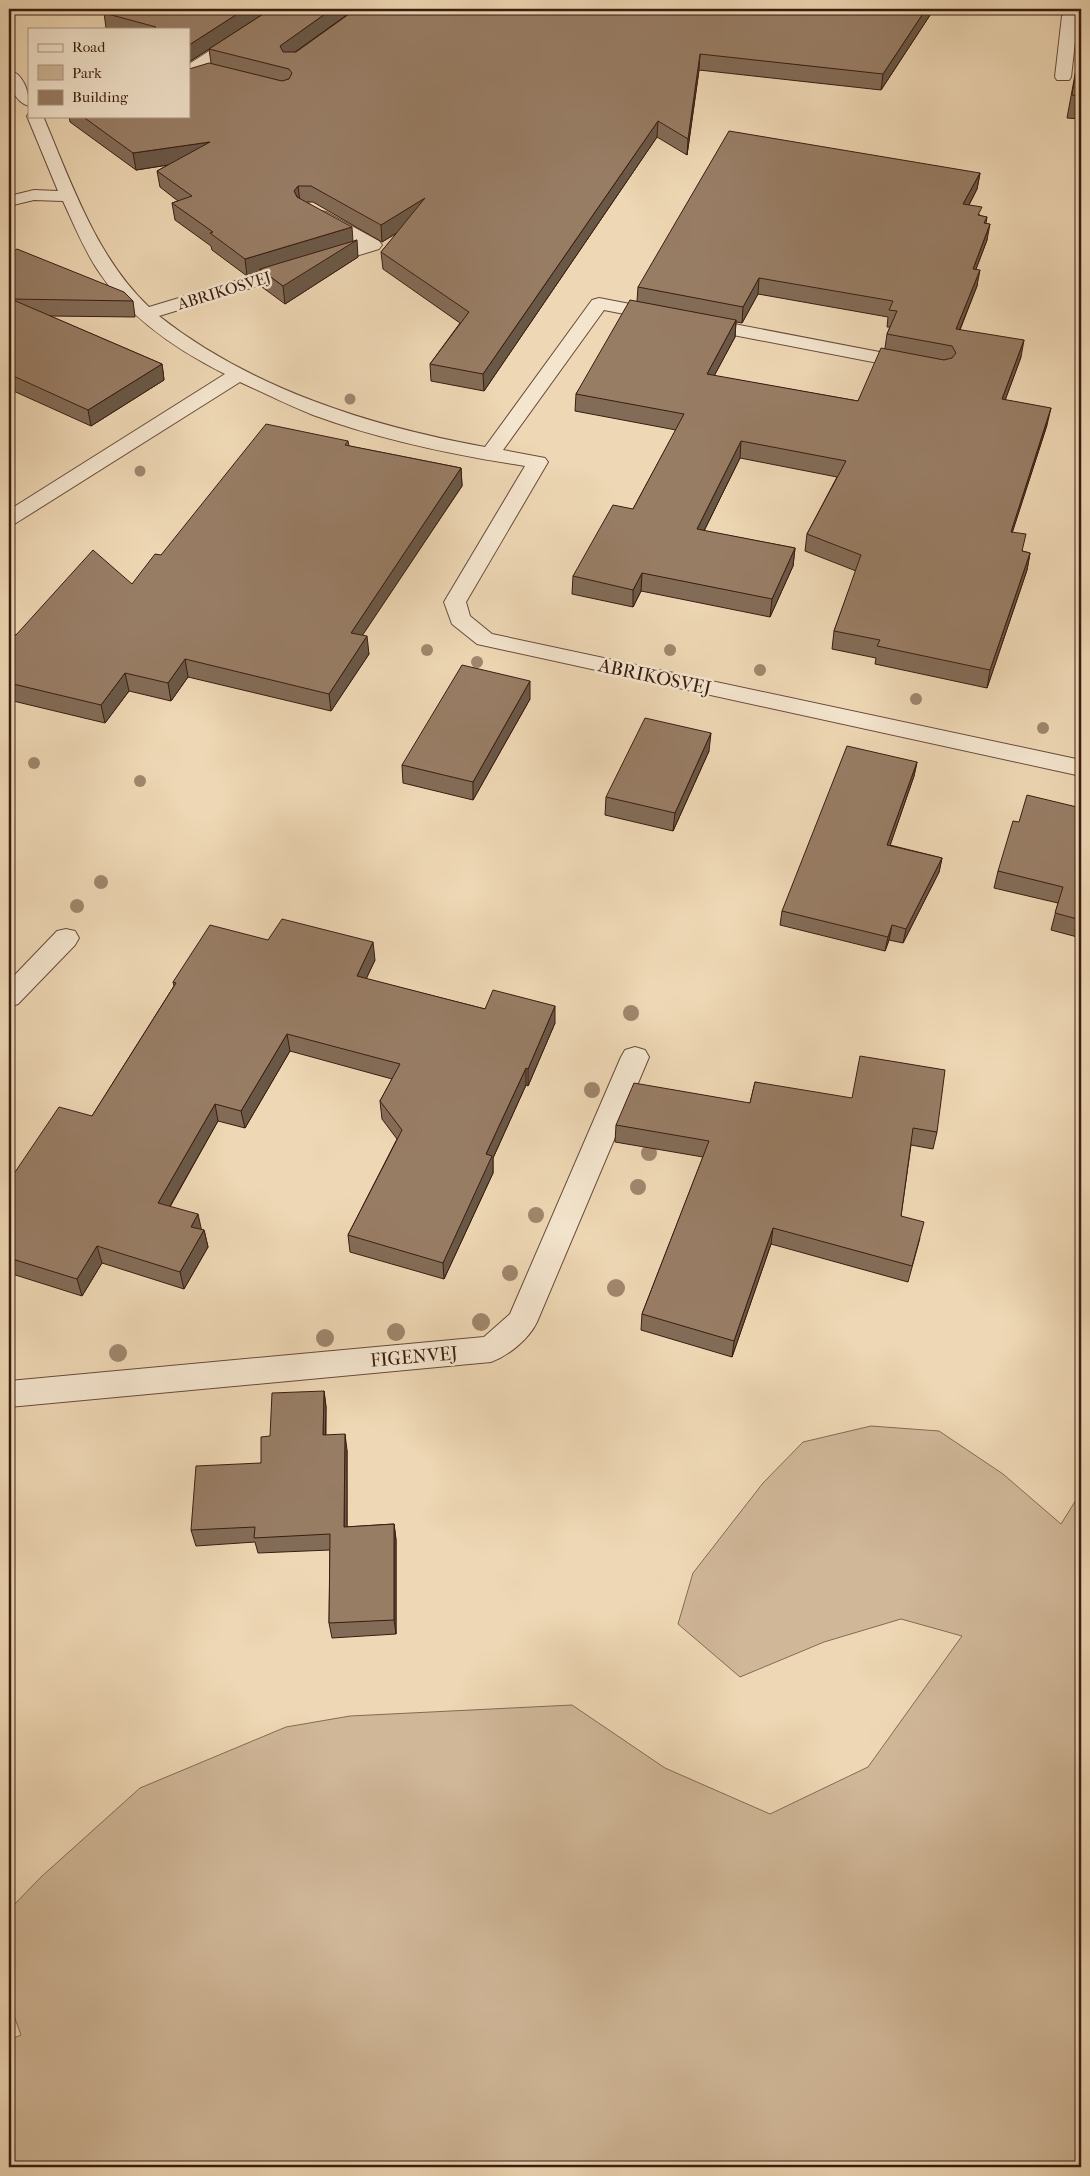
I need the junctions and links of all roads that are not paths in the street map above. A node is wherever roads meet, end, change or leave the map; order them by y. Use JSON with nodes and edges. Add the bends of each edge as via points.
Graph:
{"nodes":[{"id":1,"x":284,"y":9,"type":"edge"},
{"id":2,"x":1074,"y":14,"type":"edge"},
{"id":3,"x":191,"y":70,"type":"edge"},
{"id":4,"x":212,"y":72,"type":"edge"},
{"id":5,"x":9,"y":75,"type":"edge"},
{"id":6,"x":1063,"y":77,"type":"dead end"},
{"id":7,"x":28,"y":100,"type":"edge"},
{"id":8,"x":36,"y":118,"type":"edge"},
{"id":9,"x":68,"y":196,"type":"junction"},
{"id":10,"x":9,"y":201,"type":"edge"},
{"id":11,"x":306,"y":208,"type":"edge"},
{"id":12,"x":145,"y":314,"type":"junction"},
{"id":13,"x":932,"y":367,"type":"edge"},
{"id":14,"x":239,"y":374,"type":"junction"},
{"id":15,"x":490,"y":455,"type":"junction"},
{"id":16,"x":9,"y":519,"type":"edge"},
{"id":17,"x":1081,"y":768,"type":"edge"},
{"id":18,"x":66,"y":938,"type":"dead end"},
{"id":19,"x":9,"y":997,"type":"edge"},
{"id":20,"x":635,"y":1057,"type":"dead end"},
{"id":21,"x":9,"y":1394,"type":"edge"}],
"edges":[{"from":1,"to":3,"type":"street"},
{"from":2,"to":6,"type":"street"},
{"from":3,"to":4,"type":"street"},
{"from":5,"to":7,"type":"street"},
{"from":8,"to":9,"type":"street","name":"ABRIKOSVEJ"},
{"from":9,"to":10,"type":"street","via":[[34,195]]},
{"from":9,"to":12,"type":"street","name":"ABRIKOSVEJ","via":[[100,259],[117,285]]},
{"from":11,"to":12,"type":"street","name":"ABRIKOSVEJ","via":[[373,245]]},
{"from":12,"to":14,"type":"street","name":"ABRIKOSVEJ","via":[[186,345]]},
{"from":13,"to":15,"type":"street","via":[[599,304]]},
{"from":14,"to":15,"type":"street","name":"ABRIKOSVEJ","via":[[321,411],[397,434]]},
{"from":14,"to":16,"type":"street"},
{"from":15,"to":17,"type":"street","name":"ABRIKOSVEJ","via":[[538,462],[455,602],[460,619],[485,639]]},
{"from":18,"to":19,"type":"street"},
{"from":20,"to":21,"type":"street","name":"FIGENVEJ","via":[[522,1322],[491,1349]]}]}
